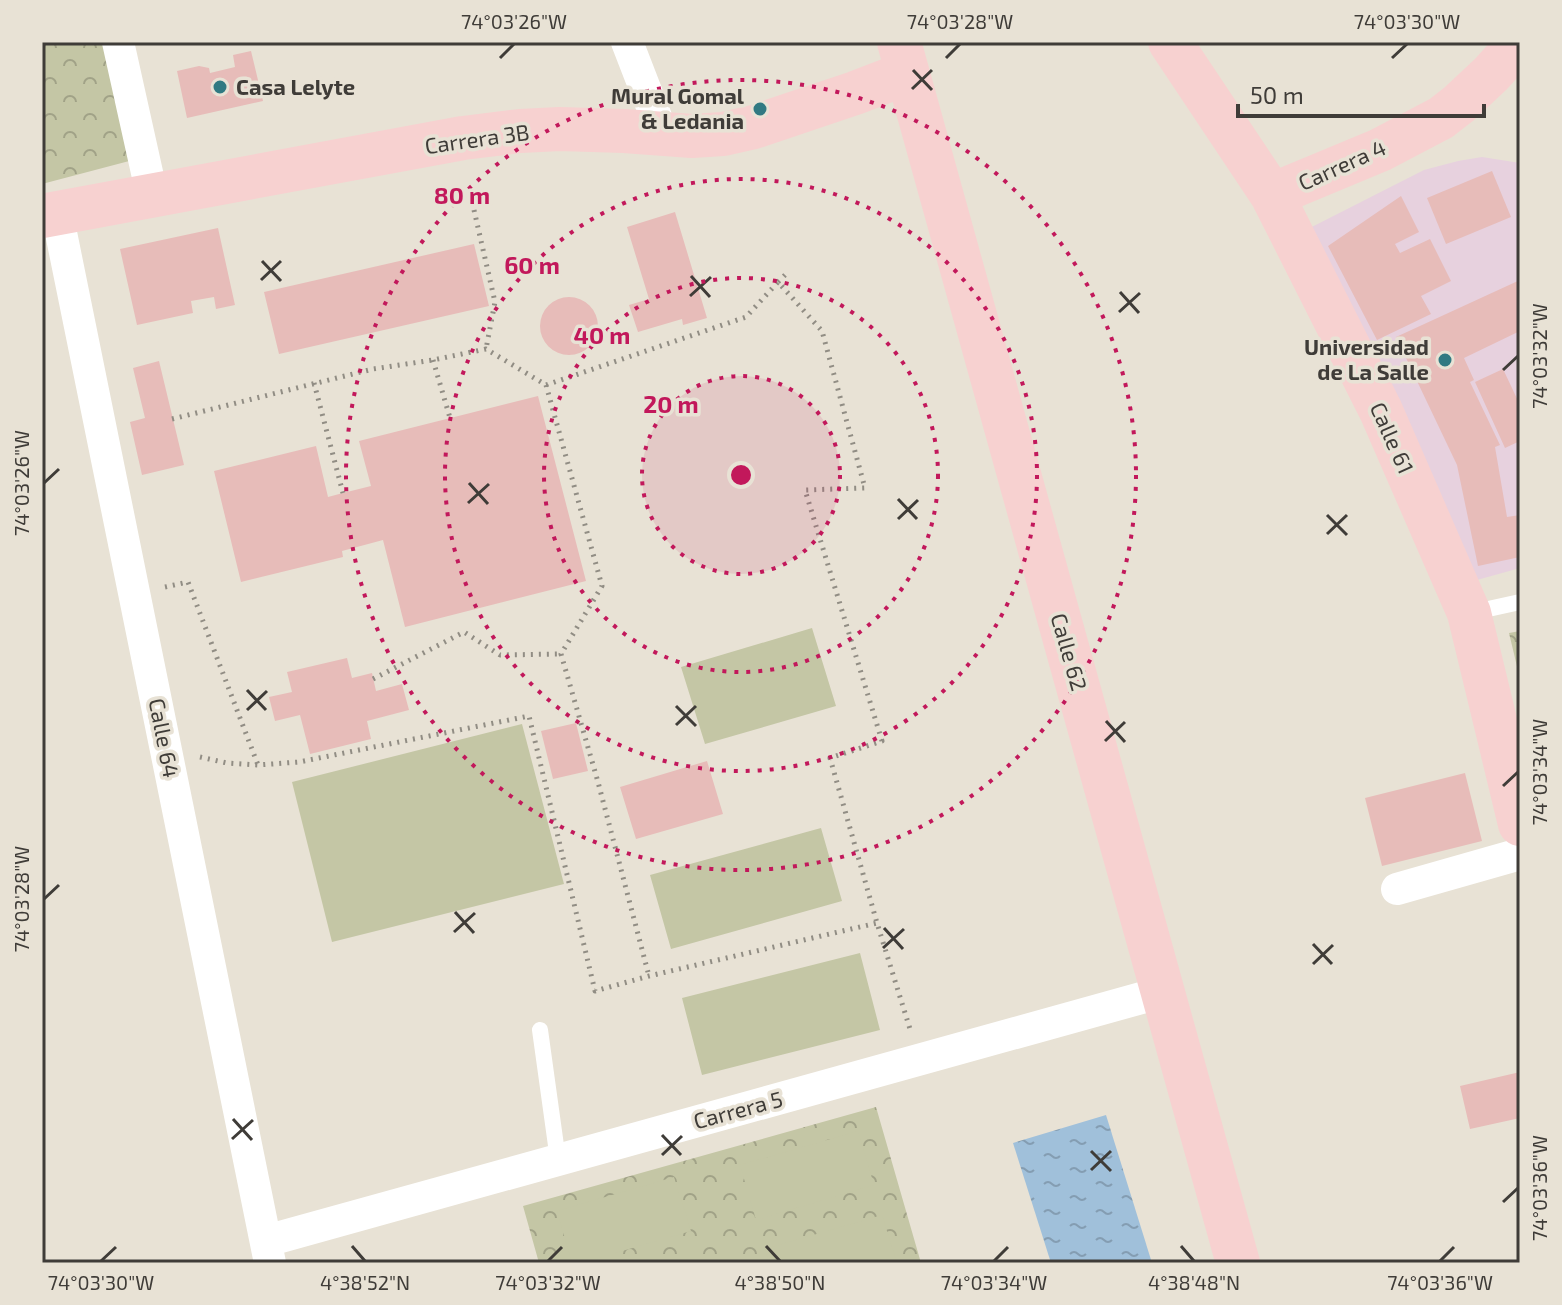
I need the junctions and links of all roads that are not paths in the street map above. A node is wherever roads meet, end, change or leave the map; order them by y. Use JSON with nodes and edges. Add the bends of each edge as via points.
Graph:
{"nodes":[{"id":1,"x":118,"y":42,"type":"edge"},
{"id":2,"x":627,"y":42,"type":"edge"},
{"id":3,"x":1170,"y":42,"type":"edge"},
{"id":4,"x":1520,"y":42,"type":"edge"},
{"id":5,"x":903,"y":58,"type":"edge"},
{"id":6,"x":663,"y":135,"type":"junction"},
{"id":7,"x":152,"y":195,"type":"junction"},
{"id":8,"x":1272,"y":195,"type":"junction"},
{"id":9,"x":50,"y":214,"type":"edge"},
{"id":10,"x":1520,"y":602,"type":"edge"},
{"id":11,"x":1469,"y":613,"type":"junction"},
{"id":12,"x":1520,"y":824,"type":"edge"},
{"id":13,"x":1520,"y":854,"type":"edge"},
{"id":14,"x":1397,"y":889,"type":"dead end"},
{"id":15,"x":1163,"y":992,"type":"junction"},
{"id":16,"x":540,"y":1030,"type":"dead end"},
{"id":17,"x":558,"y":1160,"type":"junction"},
{"id":18,"x":268,"y":1252,"type":"edge"},
{"id":19,"x":1238,"y":1263,"type":"edge"}],
"edges":[{"from":1,"to":7,"type":"street"},
{"from":2,"to":6,"type":"street"},
{"from":3,"to":8,"type":"street","name":"Calle 61"},
{"from":4,"to":8,"type":"street","name":"Carrera 4","via":[[1441,118]]},
{"from":5,"to":6,"type":"street","name":"Carrera 3B","via":[[855,93],[754,127],[723,134]]},
{"from":5,"to":15,"type":"street","name":"Calle 62"},
{"from":6,"to":7,"type":"street","name":"Carrera 3B","via":[[520,131]]},
{"from":7,"to":9,"type":"street","name":"Carrera 3B"},
{"from":8,"to":11,"type":"street","name":"Calle 61","via":[[1381,411]]},
{"from":9,"to":18,"type":"street","name":"Calle 64","via":[[134,592]]},
{"from":10,"to":11,"type":"lane"},
{"from":11,"to":12,"type":"street","name":"Calle 61"},
{"from":13,"to":14,"type":"street"},
{"from":15,"to":17,"type":"street","name":"Carrera 5"},
{"from":15,"to":19,"type":"street","name":"Calle 62"},
{"from":16,"to":17,"type":"lane"},
{"from":17,"to":18,"type":"street","name":"Carrera 5"}]}
